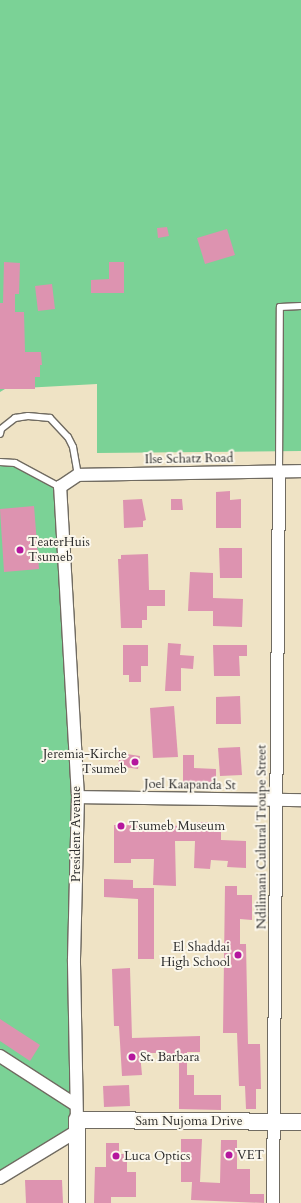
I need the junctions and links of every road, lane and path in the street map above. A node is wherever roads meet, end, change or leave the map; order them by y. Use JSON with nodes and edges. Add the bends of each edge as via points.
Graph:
{"nodes":[{"id":1,"x":301,"y":306,"type":"edge"},
{"id":2,"x":0,"y":434,"type":"edge"},
{"id":3,"x":0,"y":462,"type":"edge"},
{"id":4,"x":279,"y":470,"type":"junction"},
{"id":5,"x":301,"y":471,"type":"edge"},
{"id":6,"x":78,"y":476,"type":"junction"},
{"id":7,"x":60,"y":487,"type":"junction"},
{"id":8,"x":78,"y":797,"type":"junction"},
{"id":9,"x":276,"y":800,"type":"junction"},
{"id":10,"x":301,"y":800,"type":"edge"},
{"id":11,"x":0,"y":1056,"type":"edge"},
{"id":12,"x":76,"y":1104,"type":"junction"},
{"id":13,"x":273,"y":1122,"type":"junction"},
{"id":14,"x":301,"y":1122,"type":"edge"},
{"id":15,"x":77,"y":1126,"type":"junction"},
{"id":16,"x":0,"y":1178,"type":"edge"},
{"id":17,"x":77,"y":1203,"type":"edge"},
{"id":18,"x":273,"y":1203,"type":"edge"}],
"edges":[{"from":1,"to":4,"type":"lane","via":[[280,306]]},
{"from":2,"to":6,"type":"lane","via":[[15,418],[50,418],[71,442]]},
{"from":3,"to":7,"type":"lane","via":[[15,463]]},
{"from":4,"to":5,"type":"street","name":"Ilse Schatz Road"},
{"from":4,"to":6,"type":"street","name":"Ilse Schatz Road"},
{"from":4,"to":9,"type":"street","name":"Ndilimani Cultural Troupe Street"},
{"from":6,"to":7,"type":"street"},
{"from":7,"to":8,"type":"street","name":"President Avenue"},
{"from":8,"to":9,"type":"street","name":"Joel Kaapanda St"},
{"from":8,"to":12,"type":"street","name":"President Avenue","via":[[74,959]]},
{"from":9,"to":10,"type":"street","name":"Joel Kaapanda St"},
{"from":9,"to":13,"type":"street","name":"Ndilimani Cultural Troupe Street"},
{"from":11,"to":12,"type":"street"},
{"from":12,"to":15,"type":"street","name":"President Avenue"},
{"from":13,"to":14,"type":"street","name":"Sam Nujoma Drive"},
{"from":13,"to":15,"type":"street","name":"Sam Nujoma Drive"},
{"from":13,"to":18,"type":"street","name":"Ndilimani Cultural Troupe Street"},
{"from":15,"to":16,"type":"street"},
{"from":15,"to":17,"type":"street","name":"President Avenue"}]}
